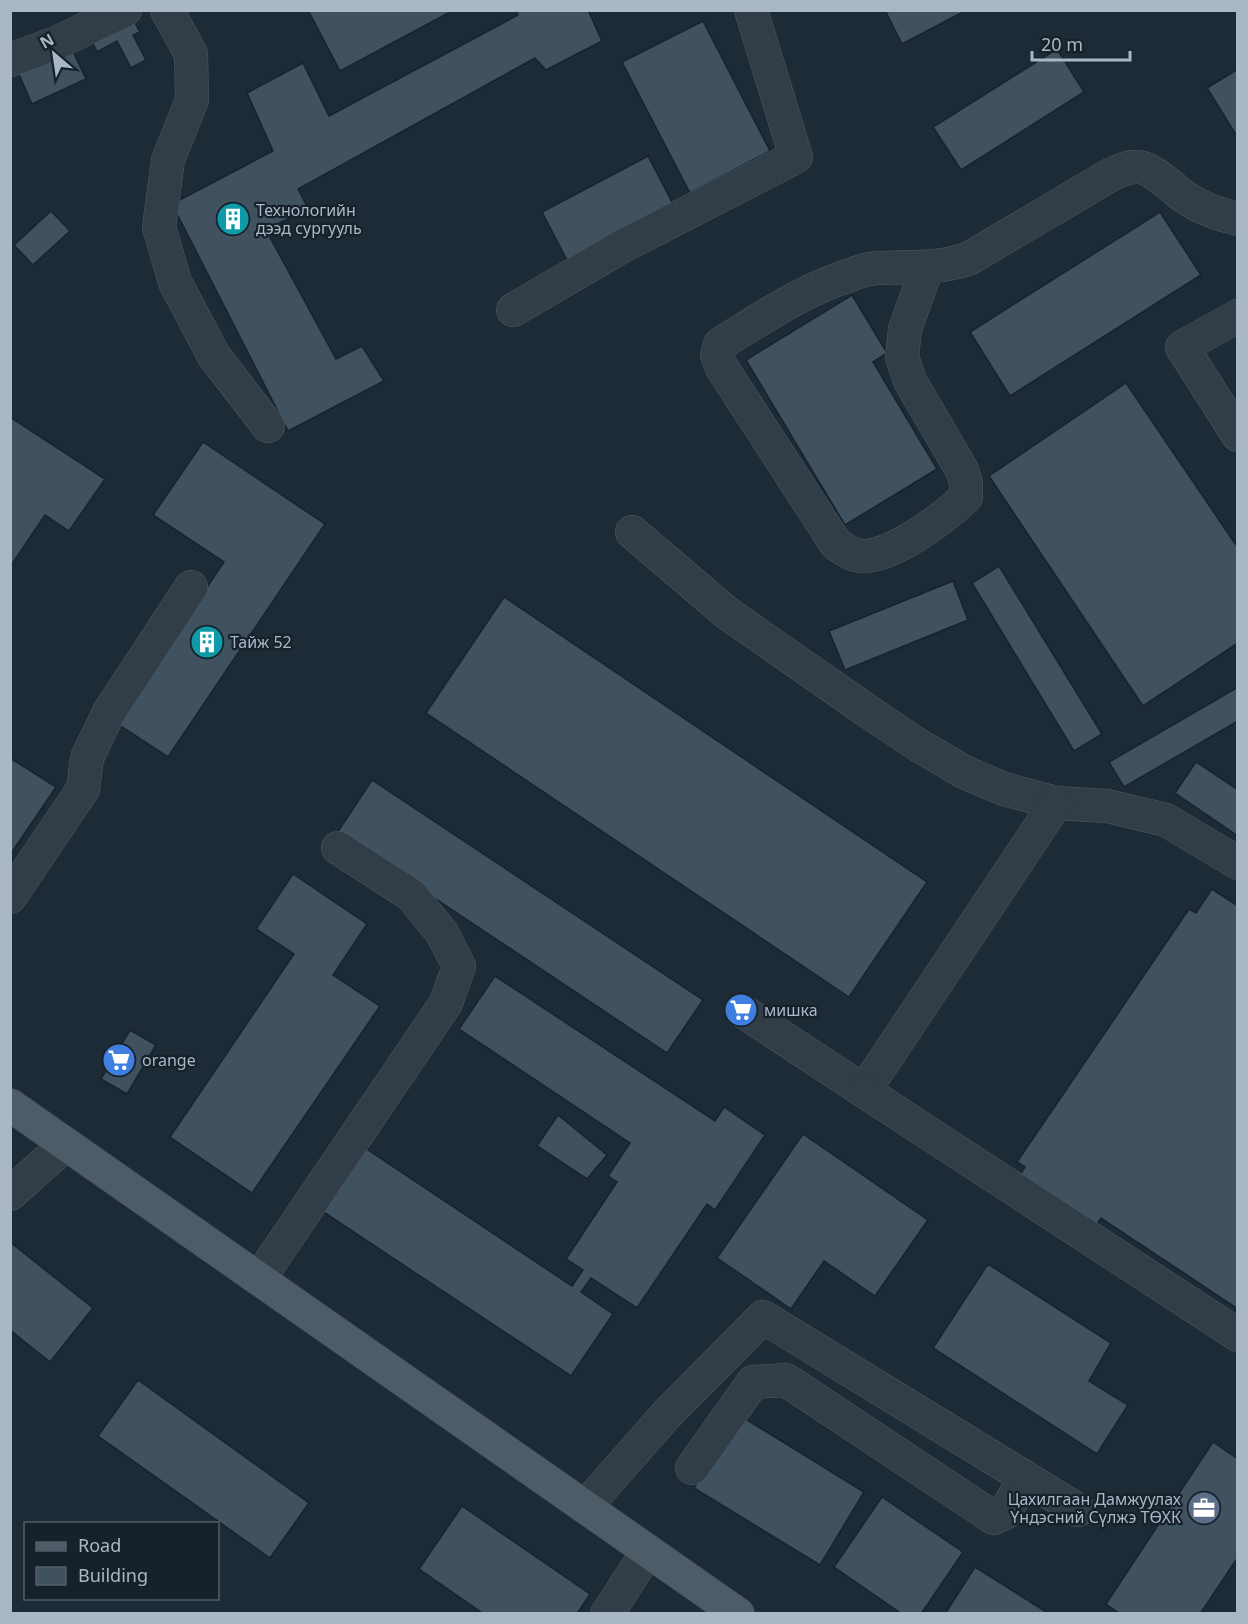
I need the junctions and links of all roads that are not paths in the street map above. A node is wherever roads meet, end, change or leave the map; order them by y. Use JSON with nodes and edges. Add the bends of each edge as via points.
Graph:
{"nodes":[{"id":1,"x":124,"y":10,"type":"edge"},
{"id":2,"x":167,"y":10,"type":"edge"},
{"id":3,"x":751,"y":10,"type":"edge"},
{"id":4,"x":10,"y":60,"type":"edge"},
{"id":5,"x":1238,"y":219,"type":"edge"},
{"id":6,"x":927,"y":268,"type":"junction"},
{"id":7,"x":513,"y":310,"type":"dead end"},
{"id":8,"x":1238,"y":316,"type":"edge"},
{"id":9,"x":268,"y":426,"type":"dead end"},
{"id":10,"x":1238,"y":435,"type":"edge"},
{"id":11,"x":632,"y":532,"type":"dead end"},
{"id":12,"x":191,"y":587,"type":"dead end"},
{"id":13,"x":1056,"y":803,"type":"junction"},
{"id":14,"x":338,"y":848,"type":"dead end"},
{"id":15,"x":1238,"y":863,"type":"edge"},
{"id":16,"x":10,"y":897,"type":"edge"},
{"id":17,"x":741,"y":1010,"type":"dead end"},
{"id":18,"x":864,"y":1091,"type":"junction"},
{"id":19,"x":10,"y":1105,"type":"edge"},
{"id":20,"x":66,"y":1144,"type":"junction"},
{"id":21,"x":10,"y":1194,"type":"edge"},
{"id":22,"x":259,"y":1278,"type":"junction"},
{"id":23,"x":1238,"y":1335,"type":"edge"},
{"id":24,"x":692,"y":1468,"type":"dead end"},
{"id":25,"x":1025,"y":1477,"type":"junction"},
{"id":26,"x":585,"y":1507,"type":"junction"},
{"id":27,"x":1078,"y":1510,"type":"dead end"},
{"id":28,"x":648,"y":1551,"type":"junction"},
{"id":29,"x":607,"y":1614,"type":"edge"},
{"id":30,"x":738,"y":1614,"type":"edge"}],
"edges":[{"from":1,"to":4,"type":"lane","via":[[54,44]]},
{"from":2,"to":9,"type":"lane","via":[[191,54],[192,100],[168,160],[159,227],[175,282],[214,356]]},
{"from":3,"to":7,"type":"lane","via":[[796,157],[621,247]]},
{"from":5,"to":6,"type":"lane","via":[[1187,199],[1141,167],[1127,168],[970,258]]},
{"from":6,"to":6,"type":"lane","via":[[868,270],[819,286],[720,344],[717,356],[836,544],[858,556],[899,546],[966,497],[962,470],[910,381],[902,357],[905,329]]},
{"from":8,"to":10,"type":"lane","via":[[1182,346]]},
{"from":11,"to":13,"type":"lane","via":[[727,613],[918,745],[964,772]]},
{"from":12,"to":16,"type":"lane","via":[[109,712],[87,758],[83,789]]},
{"from":13,"to":15,"type":"lane","via":[[1107,806],[1166,820]]},
{"from":13,"to":18,"type":"lane"},
{"from":14,"to":22,"type":"lane","via":[[411,895],[442,933],[459,966],[446,1003]]},
{"from":17,"to":18,"type":"lane"},
{"from":18,"to":23,"type":"lane"},
{"from":19,"to":20,"type":"main road"},
{"from":20,"to":21,"type":"lane"},
{"from":20,"to":22,"type":"main road"},
{"from":22,"to":26,"type":"main road"},
{"from":24,"to":25,"type":"lane","via":[[753,1382],[786,1380],[994,1518],[1005,1514]]},
{"from":25,"to":26,"type":"lane","via":[[763,1317],[667,1414]]},
{"from":25,"to":27,"type":"lane"},
{"from":26,"to":28,"type":"main road"},
{"from":28,"to":29,"type":"lane"},
{"from":28,"to":30,"type":"main road"}]}
